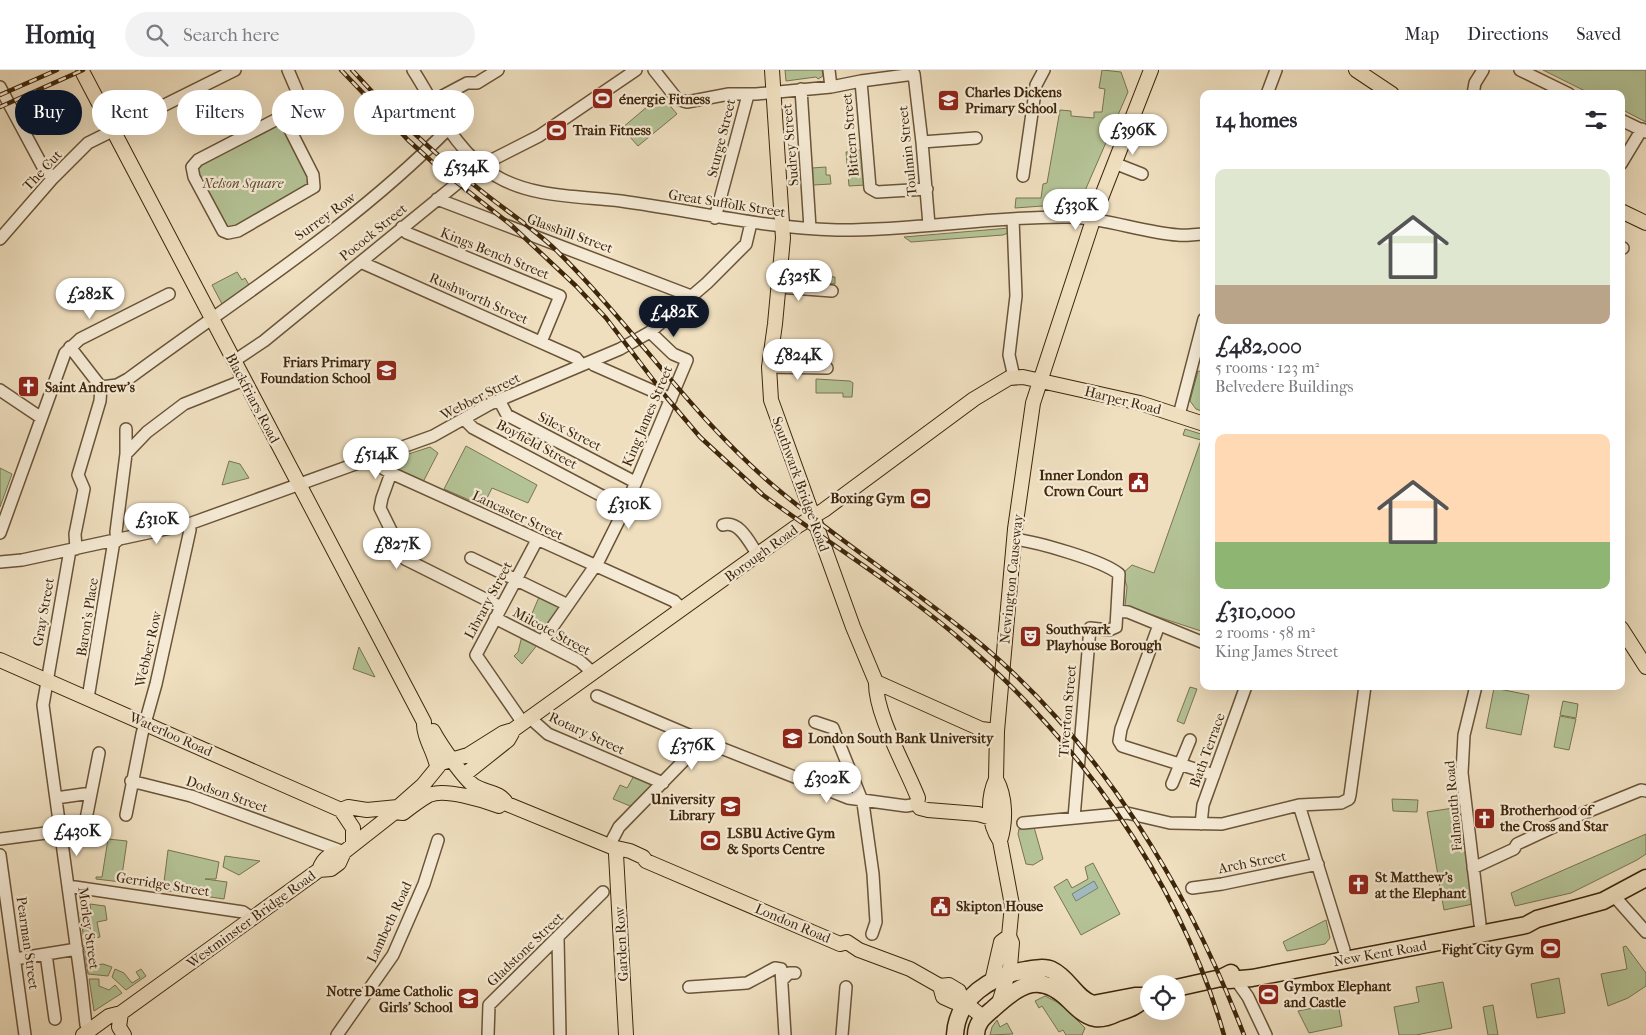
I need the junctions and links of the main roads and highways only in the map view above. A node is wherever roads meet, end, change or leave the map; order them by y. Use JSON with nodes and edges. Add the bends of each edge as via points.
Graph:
{"nodes":[{"id":1,"x":772,"y":70,"type":"edge"},
{"id":2,"x":1150,"y":70,"type":"edge"},
{"id":3,"x":83,"y":73,"type":"dead end"},
{"id":4,"x":1364,"y":73,"type":"edge"},
{"id":5,"x":1387,"y":90,"type":"edge"},
{"id":6,"x":1625,"y":213,"type":"edge"},
{"id":7,"x":1646,"y":223,"type":"edge"},
{"id":8,"x":1040,"y":381,"type":"junction"},
{"id":9,"x":1200,"y":423,"type":"edge"},
{"id":10,"x":812,"y":517,"type":"junction"},
{"id":11,"x":1625,"y":634,"type":"edge"},
{"id":12,"x":1,"y":664,"type":"edge"},
{"id":13,"x":1646,"y":667,"type":"edge"},
{"id":14,"x":876,"y":682,"type":"junction"},
{"id":15,"x":424,"y":722,"type":"junction"},
{"id":16,"x":522,"y":724,"type":"junction"},
{"id":17,"x":997,"y":731,"type":"junction"},
{"id":18,"x":452,"y":759,"type":"junction"},
{"id":19,"x":434,"y":770,"type":"junction"},
{"id":20,"x":464,"y":775,"type":"junction"},
{"id":21,"x":996,"y":779,"type":"junction"},
{"id":22,"x":450,"y":794,"type":"junction"},
{"id":23,"x":507,"y":804,"type":"junction"},
{"id":24,"x":396,"y":809,"type":"junction"},
{"id":25,"x":344,"y":813,"type":"junction"},
{"id":26,"x":992,"y":818,"type":"junction"},
{"id":27,"x":382,"y":820,"type":"junction"},
{"id":28,"x":1000,"y":841,"type":"junction"},
{"id":29,"x":349,"y":848,"type":"junction"},
{"id":30,"x":612,"y":849,"type":"junction"},
{"id":31,"x":1646,"y":869,"type":"edge"},
{"id":32,"x":1646,"y":878,"type":"edge"},
{"id":33,"x":1586,"y":905,"type":"junction"},
{"id":34,"x":1537,"y":919,"type":"junction"},
{"id":35,"x":1009,"y":936,"type":"junction"},
{"id":36,"x":1008,"y":974,"type":"junction"},
{"id":37,"x":1229,"y":979,"type":"junction"},
{"id":38,"x":992,"y":981,"type":"junction"},
{"id":39,"x":1185,"y":986,"type":"edge"},
{"id":40,"x":1140,"y":996,"type":"edge"},
{"id":41,"x":1075,"y":999,"type":"junction"},
{"id":42,"x":963,"y":1001,"type":"junction"},
{"id":43,"x":999,"y":1003,"type":"junction"},
{"id":44,"x":121,"y":1013,"type":"junction"},
{"id":45,"x":983,"y":1017,"type":"junction"},
{"id":46,"x":87,"y":1032,"type":"edge"},
{"id":47,"x":124,"y":1035,"type":"edge"},
{"id":48,"x":626,"y":1035,"type":"edge"},
{"id":49,"x":956,"y":1035,"type":"edge"},
{"id":50,"x":976,"y":1035,"type":"edge"}],
"edges":[{"from":1,"to":10,"type":"main road","name":"Southwark Bridge Road","via":[[783,226],[769,367],[771,400]]},
{"from":2,"to":8,"type":"main road","name":"Newington Causeway","via":[[1093,220]]},
{"from":3,"to":15,"type":"main road","name":"Blackfriars Road"},
{"from":4,"to":5,"type":"main road"},
{"from":6,"to":7,"type":"main road"},
{"from":8,"to":9,"type":"main road","name":"Harper Road","via":[[1140,403]]},
{"from":8,"to":10,"type":"main road","name":"Borough Road","via":[[1014,377],[999,383]]},
{"from":8,"to":17,"type":"main road","name":"Newington Causeway","via":[[1028,430],[1014,539]]},
{"from":10,"to":14,"type":"main road","name":"Southwark Bridge Road"},
{"from":10,"to":16,"type":"main road","name":"Borough Road"},
{"from":11,"to":13,"type":"main road"},
{"from":12,"to":25,"type":"main road","name":"Waterloo Road","via":[[88,698]]},
{"from":14,"to":17,"type":"main road","via":[[981,729]]},
{"from":14,"to":26,"type":"main road","name":"Southwark Bridge Road","via":[[881,708],[920,808]]},
{"from":15,"to":18,"type":"main road","name":"Blackfriars Road","via":[[430,725]]},
{"from":15,"to":19,"type":"main road","name":"Blackfriars Road","via":[[433,748]]},
{"from":16,"to":18,"type":"main road","name":"Borough Road","via":[[468,755]]},
{"from":16,"to":20,"type":"main road","name":"Borough Road","via":[[508,740]]},
{"from":17,"to":21,"type":"main road","name":"Newington Causeway"},
{"from":18,"to":19,"type":"main road","name":"Borough Road"},
{"from":18,"to":20,"type":"main road","name":"Blackfriars Road"},
{"from":19,"to":22,"type":"main road","via":[[436,785]]},
{"from":19,"to":24,"type":"main road","name":"Westminster Bridge Road"},
{"from":20,"to":23,"type":"main road","via":[[477,787],[503,797]]},
{"from":21,"to":26,"type":"main road","name":"Newington Causeway","via":[[990,792]]},
{"from":21,"to":28,"type":"main road","name":"Newington Causeway","via":[[1003,791]]},
{"from":22,"to":23,"type":"main road","via":[[478,798],[500,806]]},
{"from":22,"to":24,"type":"main road","via":[[429,795],[403,813]]},
{"from":23,"to":30,"type":"main road"},
{"from":24,"to":25,"type":"main road","name":"Waterloo Road","via":[[348,807]]},
{"from":24,"to":27,"type":"main road","name":"Westminster Bridge Road"},
{"from":25,"to":27,"type":"main road"},
{"from":25,"to":29,"type":"main road","via":[[353,828]]},
{"from":26,"to":28,"type":"main road","name":"Newington Causeway","via":[[994,833]]},
{"from":27,"to":29,"type":"main road","name":"Westminster Bridge Road"},
{"from":28,"to":35,"type":"main road","name":"Newington Causeway","via":[[1012,905]]},
{"from":29,"to":44,"type":"main road","name":"Westminster Bridge Road","via":[[339,863],[330,869],[318,870]]},
{"from":30,"to":42,"type":"main road","name":"London Road","via":[[639,865],[646,861],[840,944],[846,942],[910,969],[940,986],[949,985],[957,990]]},
{"from":30,"to":48,"type":"main road","name":"Garden Row"},
{"from":31,"to":33,"type":"highway","name":"New Kent Road"},
{"from":32,"to":33,"type":"highway","name":"New Kent Road","via":[[1615,897]]},
{"from":33,"to":34,"type":"highway","name":"New Kent Road"},
{"from":34,"to":37,"type":"highway","name":"New Kent Road","via":[[1494,933]]},
{"from":34,"to":37,"type":"highway","name":"New Kent Road","via":[[1524,915],[1344,950],[1238,971]]},
{"from":35,"to":36,"type":"main road","name":"Newington Causeway","via":[[1012,943]]},
{"from":35,"to":38,"type":"main road","name":"Newington Causeway","via":[[1001,942]]},
{"from":36,"to":38,"type":"highway"},
{"from":36,"to":41,"type":"highway","via":[[1048,969],[1056,973]]},
{"from":36,"to":43,"type":"main road","name":"Newington Causeway"},
{"from":37,"to":39,"type":"highway","name":"New Kent Road"},
{"from":38,"to":42,"type":"highway"},
{"from":40,"to":41,"type":"highway","via":[[1096,1005]]},
{"from":41,"to":43,"type":"highway","via":[[1042,983],[1017,990]]},
{"from":42,"to":45,"type":"main road"},
{"from":42,"to":49,"type":"highway"},
{"from":43,"to":45,"type":"highway"},
{"from":44,"to":46,"type":"main road","name":"Westminster Bridge Road","via":[[109,1016]]},
{"from":44,"to":47,"type":"main road","via":[[119,1027]]},
{"from":45,"to":50,"type":"highway","via":[[977,1025]]}]}
